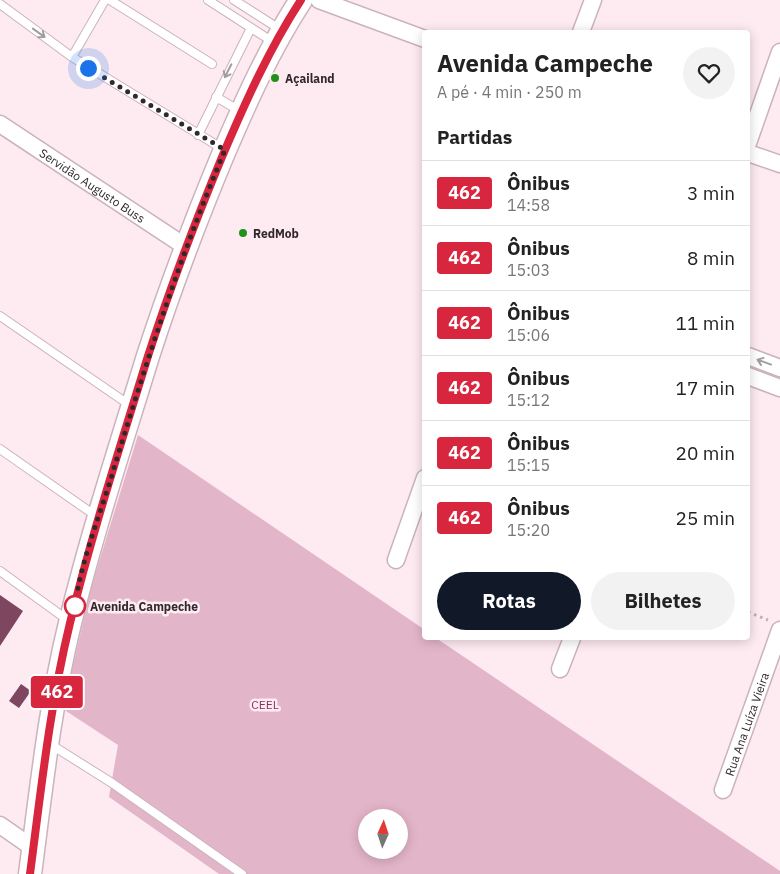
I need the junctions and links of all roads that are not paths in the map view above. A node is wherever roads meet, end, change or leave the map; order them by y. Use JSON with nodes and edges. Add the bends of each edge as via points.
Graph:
{"nodes":[{"id":1,"x":105,"y":0,"type":"edge"},
{"id":2,"x":110,"y":0,"type":"edge"},
{"id":3,"x":208,"y":0,"type":"edge"},
{"id":4,"x":234,"y":0,"type":"edge"},
{"id":5,"x":301,"y":0,"type":"edge"},
{"id":6,"x":319,"y":0,"type":"edge"},
{"id":7,"x":593,"y":0,"type":"edge"},
{"id":8,"x":0,"y":4,"type":"edge"},
{"id":9,"x":251,"y":28,"type":"junction"},
{"id":10,"x":583,"y":30,"type":"edge"},
{"id":11,"x":278,"y":36,"type":"junction"},
{"id":12,"x":422,"y":38,"type":"edge"},
{"id":13,"x":780,"y":52,"type":"edge"},
{"id":14,"x":72,"y":57,"type":"junction"},
{"id":15,"x":212,"y":64,"type":"dead end"},
{"id":16,"x":216,"y":96,"type":"junction"},
{"id":17,"x":242,"y":112,"type":"junction"},
{"id":18,"x":0,"y":124,"type":"edge"},
{"id":19,"x":198,"y":135,"type":"junction"},
{"id":20,"x":750,"y":138,"type":"edge"},
{"id":21,"x":225,"y":150,"type":"junction"},
{"id":22,"x":750,"y":154,"type":"edge"},
{"id":23,"x":780,"y":164,"type":"edge"},
{"id":24,"x":186,"y":246,"type":"junction"},
{"id":25,"x":0,"y":316,"type":"edge"},
{"id":26,"x":750,"y":357,"type":"edge"},
{"id":27,"x":780,"y":368,"type":"edge"},
{"id":28,"x":750,"y":377,"type":"edge"},
{"id":29,"x":780,"y":388,"type":"edge"},
{"id":30,"x":132,"y":407,"type":"junction"},
{"id":31,"x":0,"y":450,"type":"edge"},
{"id":32,"x":422,"y":486,"type":"edge"},
{"id":33,"x":99,"y":519,"type":"junction"},
{"id":34,"x":396,"y":560,"type":"dead end"},
{"id":35,"x":0,"y":572,"type":"edge"},
{"id":36,"x":70,"y":622,"type":"junction"},
{"id":37,"x":776,"y":626,"type":"edge"},
{"id":38,"x":571,"y":640,"type":"edge"},
{"id":39,"x":560,"y":669,"type":"dead end"},
{"id":40,"x":48,"y":742,"type":"junction"},
{"id":41,"x":723,"y":790,"type":"dead end"},
{"id":42,"x":0,"y":825,"type":"edge"},
{"id":43,"x":33,"y":848,"type":"junction"},
{"id":44,"x":30,"y":874,"type":"edge"},
{"id":45,"x":242,"y":874,"type":"edge"}],
"edges":[{"from":1,"to":14,"type":"lane"},
{"from":2,"to":15,"type":"lane"},
{"from":3,"to":9,"type":"lane"},
{"from":4,"to":11,"type":"lane"},
{"from":5,"to":11,"type":"main road"},
{"from":6,"to":12,"type":"street"},
{"from":7,"to":10,"type":"street"},
{"from":8,"to":14,"type":"lane","one_way":true},
{"from":9,"to":11,"type":"lane"},
{"from":9,"to":16,"type":"lane","one_way":true},
{"from":11,"to":17,"type":"main road"},
{"from":13,"to":20,"type":"street"},
{"from":14,"to":19,"type":"lane"},
{"from":16,"to":17,"type":"lane"},
{"from":16,"to":19,"type":"lane"},
{"from":17,"to":21,"type":"main road"},
{"from":18,"to":24,"type":"street","name":"Servidão Augusto Buss"},
{"from":19,"to":21,"type":"lane"},
{"from":21,"to":24,"type":"main road"},
{"from":22,"to":23,"type":"street"},
{"from":24,"to":30,"type":"main road"},
{"from":25,"to":30,"type":"lane"},
{"from":27,"to":26,"type":"street","one_way":true},
{"from":28,"to":29,"type":"street"},
{"from":30,"to":33,"type":"main road"},
{"from":31,"to":33,"type":"lane"},
{"from":32,"to":34,"type":"street"},
{"from":33,"to":36,"type":"main road"},
{"from":35,"to":36,"type":"lane"},
{"from":36,"to":40,"type":"main road"},
{"from":37,"to":41,"type":"street","name":"Rua Ana Luíza Vieira"},
{"from":38,"to":39,"type":"street"},
{"from":40,"to":43,"type":"main road"},
{"from":40,"to":45,"type":"lane"},
{"from":42,"to":43,"type":"street"},
{"from":43,"to":44,"type":"main road"}]}
